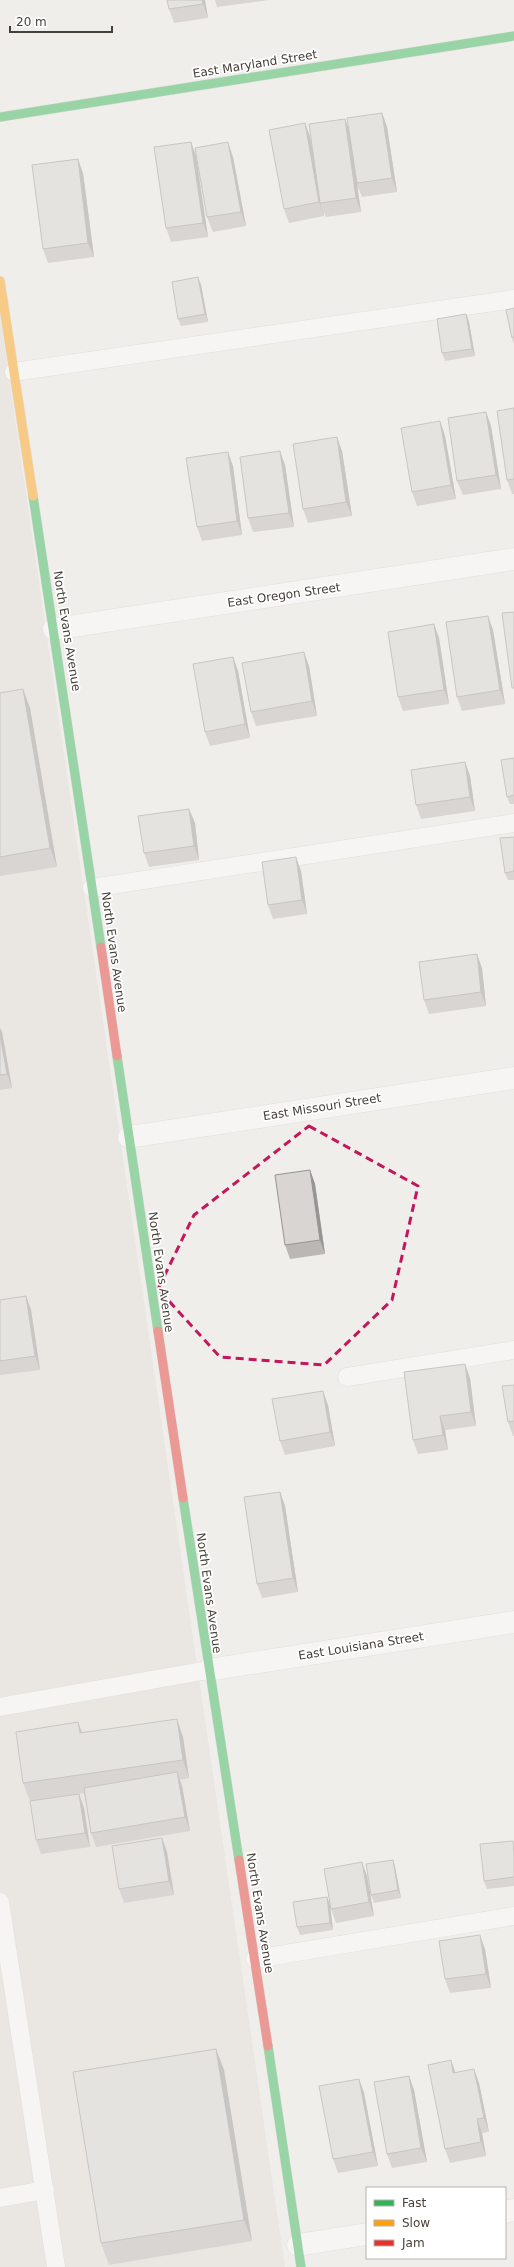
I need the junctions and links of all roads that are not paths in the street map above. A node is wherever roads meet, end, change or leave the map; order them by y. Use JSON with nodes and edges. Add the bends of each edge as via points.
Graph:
{"nodes":[{"id":1,"x":514,"y":36,"type":"edge"},
{"id":2,"x":0,"y":117,"type":"edge"},
{"id":3,"x":0,"y":281,"type":"edge"},
{"id":4,"x":514,"y":298,"type":"edge"},
{"id":5,"x":14,"y":372,"type":"junction"},
{"id":6,"x":514,"y":559,"type":"edge"},
{"id":7,"x":54,"y":629,"type":"junction"},
{"id":8,"x":514,"y":823,"type":"edge"},
{"id":9,"x":92,"y":888,"type":"junction"},
{"id":10,"x":514,"y":1078,"type":"edge"},
{"id":11,"x":129,"y":1137,"type":"junction"},
{"id":12,"x":514,"y":1350,"type":"edge"},
{"id":13,"x":347,"y":1377,"type":"dead end"},
{"id":14,"x":514,"y":1622,"type":"edge"},
{"id":15,"x":208,"y":1670,"type":"junction"},
{"id":16,"x":0,"y":1707,"type":"edge"},
{"id":17,"x":0,"y":1902,"type":"edge"},
{"id":18,"x":514,"y":1916,"type":"edge"},
{"id":19,"x":255,"y":1959,"type":"junction"},
{"id":20,"x":45,"y":2190,"type":"junction"},
{"id":21,"x":0,"y":2198,"type":"edge"},
{"id":22,"x":366,"y":2234,"type":"edge"},
{"id":23,"x":298,"y":2245,"type":"junction"},
{"id":24,"x":56,"y":2267,"type":"edge"},
{"id":25,"x":301,"y":2267,"type":"edge"}],
"edges":[{"from":1,"to":2,"type":"street","name":"East Maryland Street"},
{"from":3,"to":5,"type":"street","name":"North Evans Avenue"},
{"from":4,"to":5,"type":"lane"},
{"from":5,"to":7,"type":"street","name":"North Evans Avenue"},
{"from":6,"to":7,"type":"street","name":"East Oregon Street"},
{"from":7,"to":9,"type":"street","name":"North Evans Avenue"},
{"from":8,"to":9,"type":"lane"},
{"from":9,"to":11,"type":"street","name":"North Evans Avenue"},
{"from":10,"to":11,"type":"street","name":"East Missouri Street"},
{"from":11,"to":15,"type":"street","name":"North Evans Avenue"},
{"from":12,"to":13,"type":"lane"},
{"from":14,"to":15,"type":"street","name":"East Louisiana Street"},
{"from":15,"to":16,"type":"lane"},
{"from":15,"to":19,"type":"street","name":"North Evans Avenue"},
{"from":17,"to":20,"type":"lane"},
{"from":18,"to":19,"type":"lane"},
{"from":19,"to":23,"type":"street","name":"North Evans Avenue"},
{"from":20,"to":21,"type":"lane"},
{"from":20,"to":24,"type":"lane"},
{"from":22,"to":23,"type":"street"},
{"from":23,"to":25,"type":"street","name":"North Evans Avenue"}]}
